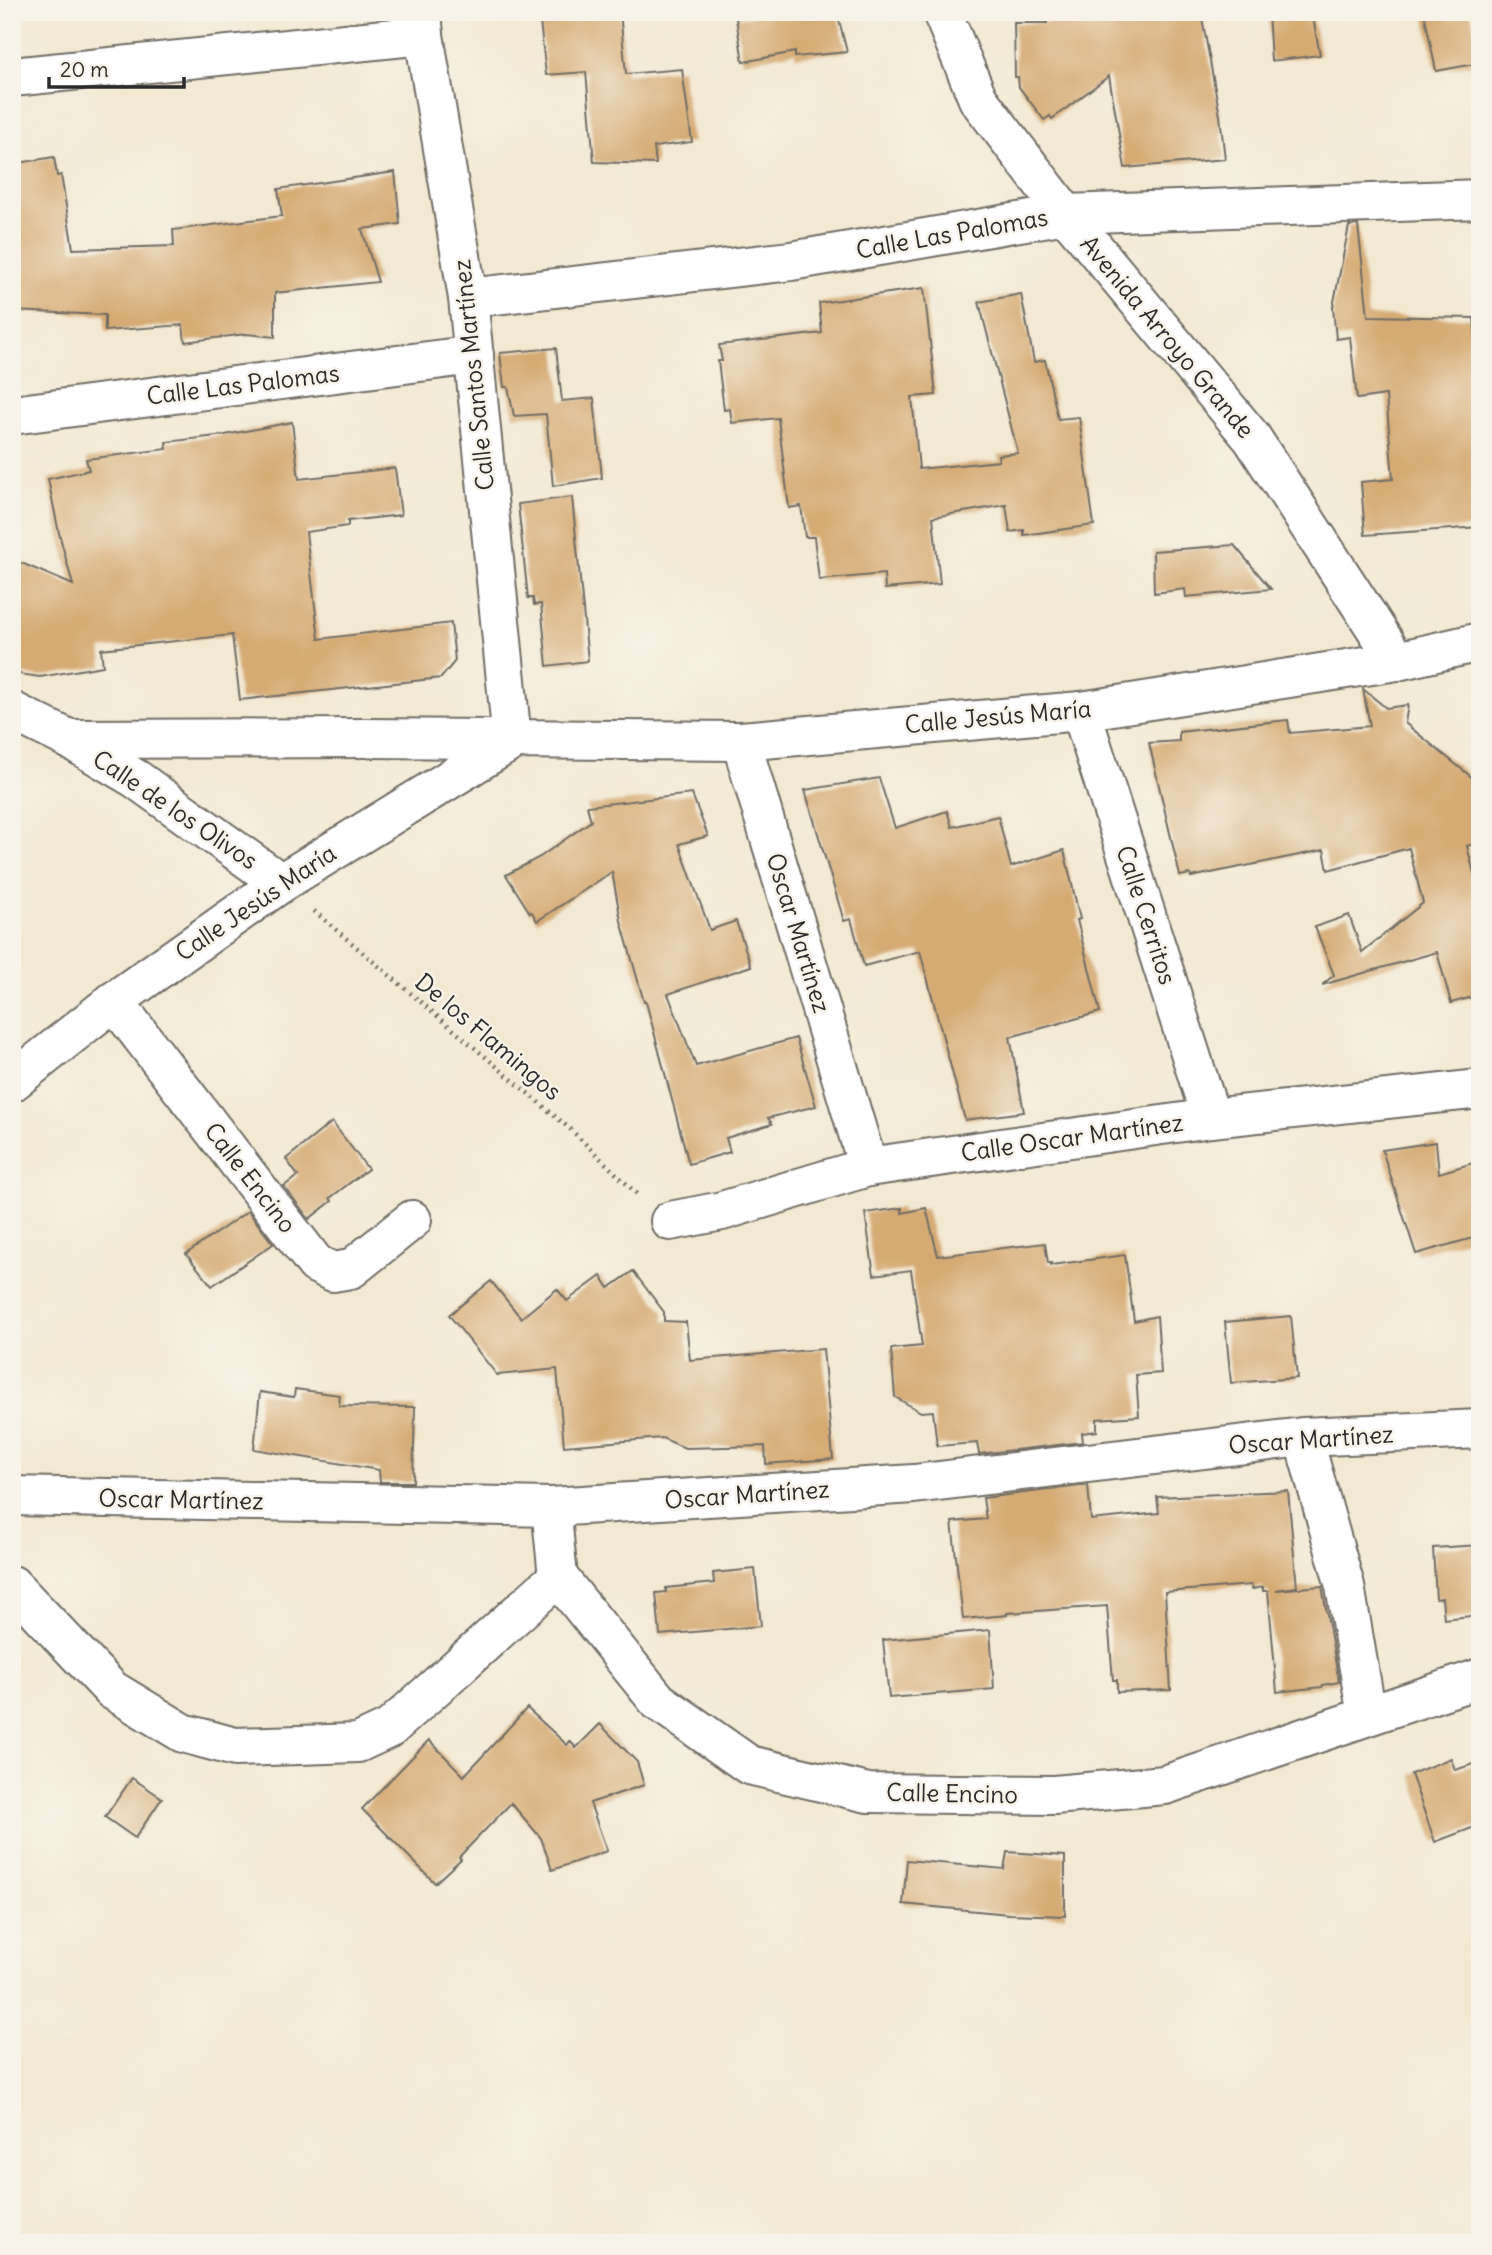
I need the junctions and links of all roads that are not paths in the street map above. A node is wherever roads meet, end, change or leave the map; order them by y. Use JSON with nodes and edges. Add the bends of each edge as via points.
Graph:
{"nodes":[{"id":1,"x":942,"y":12,"type":"edge"},
{"id":2,"x":423,"y":24,"type":"edge"},
{"id":3,"x":12,"y":77,"type":"edge"},
{"id":4,"x":1480,"y":199,"type":"edge"},
{"id":5,"x":1066,"y":214,"type":"junction"},
{"id":6,"x":468,"y":298,"type":"junction"},
{"id":7,"x":474,"y":355,"type":"junction"},
{"id":8,"x":12,"y":415,"type":"edge"},
{"id":9,"x":1480,"y":642,"type":"edge"},
{"id":10,"x":1397,"y":661,"type":"junction"},
{"id":11,"x":12,"y":711,"type":"edge"},
{"id":12,"x":1081,"y":711,"type":"junction"},
{"id":13,"x":69,"y":739,"type":"junction"},
{"id":14,"x":512,"y":741,"type":"junction"},
{"id":15,"x":741,"y":741,"type":"junction"},
{"id":16,"x":281,"y":883,"type":"junction"},
{"id":17,"x":114,"y":1001,"type":"junction"},
{"id":18,"x":12,"y":1082,"type":"edge"},
{"id":19,"x":1480,"y":1089,"type":"edge"},
{"id":20,"x":1211,"y":1118,"type":"junction"},
{"id":21,"x":867,"y":1167,"type":"junction"},
{"id":22,"x":412,"y":1220,"type":"dead end"},
{"id":23,"x":670,"y":1220,"type":"road end"},
{"id":24,"x":1480,"y":1429,"type":"edge"},
{"id":25,"x":1303,"y":1437,"type":"junction"},
{"id":26,"x":12,"y":1496,"type":"edge"},
{"id":27,"x":551,"y":1507,"type":"junction"},
{"id":28,"x":558,"y":1577,"type":"junction"},
{"id":29,"x":12,"y":1585,"type":"edge"},
{"id":30,"x":1480,"y":1678,"type":"edge"},
{"id":31,"x":1367,"y":1716,"type":"junction"}],
"edges":[{"from":1,"to":5,"type":"street","name":"Avenida Arroyo Grande","via":[[978,99]]},
{"from":2,"to":3,"type":"street"},
{"from":2,"to":6,"type":"street","name":"Calle Santos Martínez"},
{"from":4,"to":5,"type":"street","name":"Calle Las Palomas"},
{"from":5,"to":6,"type":"street","name":"Calle Las Palomas","via":[[791,261]]},
{"from":5,"to":10,"type":"street","name":"Avenida Arroyo Grande","via":[[1252,438]]},
{"from":6,"to":7,"type":"street","name":"Calle Santos Martínez"},
{"from":7,"to":8,"type":"street","name":"Calle Las Palomas"},
{"from":7,"to":14,"type":"street","name":"Calle Santos Martínez"},
{"from":9,"to":10,"type":"street","name":"Calle Jesús María"},
{"from":10,"to":12,"type":"street","name":"Calle Jesús María"},
{"from":11,"to":13,"type":"street","name":"Calle de los Olivos"},
{"from":12,"to":15,"type":"street","name":"Calle Jesús María"},
{"from":12,"to":20,"type":"street","name":"Calle Cerritos"},
{"from":13,"to":14,"type":"street","name":"Calle Jesús María"},
{"from":13,"to":16,"type":"street","name":"Calle de los Olivos","via":[[136,779]]},
{"from":14,"to":15,"type":"street","name":"Calle Jesús María"},
{"from":14,"to":16,"type":"street","name":"Calle Jesús María"},
{"from":15,"to":21,"type":"street","name":"Oscar Martínez"},
{"from":16,"to":17,"type":"street","name":"Calle Jesús María"},
{"from":17,"to":18,"type":"street","name":"Calle Jesús María"},
{"from":17,"to":22,"type":"street","name":"Calle Encino","via":[[316,1264],[334,1272],[351,1269]]},
{"from":19,"to":20,"type":"street","name":"Calle Oscar Martínez"},
{"from":20,"to":21,"type":"street","name":"Calle Oscar Martínez"},
{"from":21,"to":23,"type":"street","name":"Calle Oscar Martínez","via":[[722,1211]]},
{"from":24,"to":25,"type":"street","name":"Oscar Martínez"},
{"from":25,"to":27,"type":"street","name":"Oscar Martínez","via":[[914,1484]]},
{"from":25,"to":31,"type":"street","via":[[1345,1586]]},
{"from":26,"to":27,"type":"street","name":"Oscar Martínez"},
{"from":27,"to":28,"type":"street"},
{"from":28,"to":29,"type":"street","via":[[390,1728],[358,1743],[235,1747],[183,1733],[112,1690]]},
{"from":28,"to":31,"type":"street","name":"Calle Encino","via":[[657,1701],[749,1765],[868,1793],[1054,1795],[1165,1785]]},
{"from":30,"to":31,"type":"street","name":"Calle Encino"}]}
